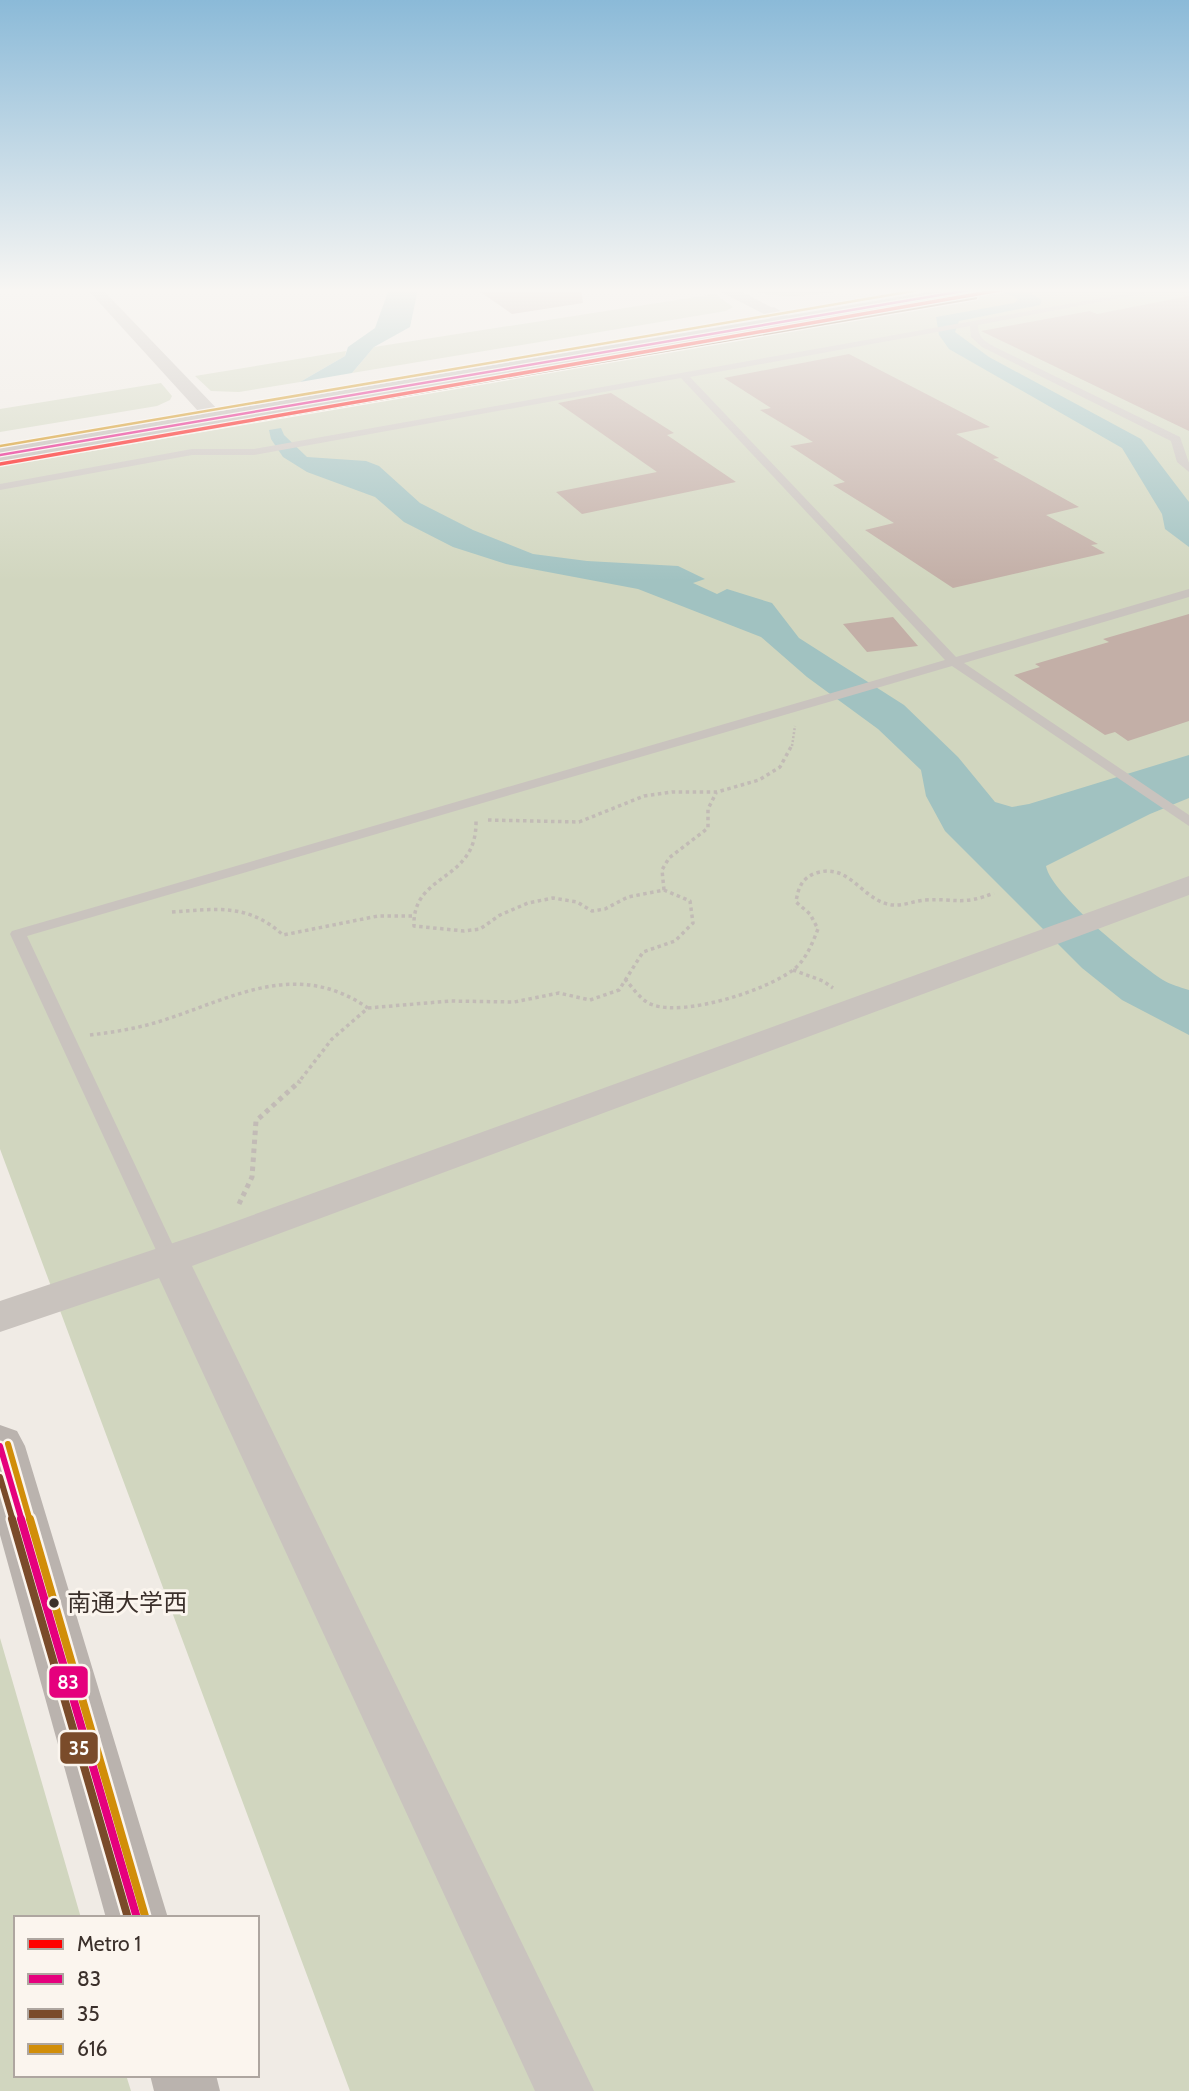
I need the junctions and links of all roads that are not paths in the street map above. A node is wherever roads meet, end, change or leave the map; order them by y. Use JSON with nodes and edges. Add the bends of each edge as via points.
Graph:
{"nodes":[{"id":1,"x":188,"y":387,"type":"edge"},
{"id":2,"x":368,"y":387,"type":"edge"},
{"id":3,"x":624,"y":387,"type":"edge"},
{"id":4,"x":694,"y":387,"type":"edge"},
{"id":5,"x":1070,"y":387,"type":"edge"},
{"id":6,"x":211,"y":413,"type":"junction"},
{"id":7,"x":0,"y":443,"type":"edge"},
{"id":8,"x":1189,"y":444,"type":"edge"},
{"id":9,"x":1176,"y":447,"type":"junction"},
{"id":10,"x":0,"y":455,"type":"edge"},
{"id":11,"x":1189,"y":470,"type":"edge"},
{"id":12,"x":0,"y":487,"type":"edge"},
{"id":13,"x":1189,"y":593,"type":"edge"},
{"id":14,"x":954,"y":662,"type":"junction"},
{"id":15,"x":1189,"y":822,"type":"edge"},
{"id":16,"x":1189,"y":885,"type":"edge"},
{"id":17,"x":169,"y":1258,"type":"junction"},
{"id":18,"x":0,"y":1317,"type":"edge"},
{"id":19,"x":0,"y":1446,"type":"edge"},
{"id":20,"x":136,"y":1916,"type":"edge"},
{"id":21,"x":565,"y":2091,"type":"edge"}],
"edges":[{"from":1,"to":6,"type":"street"},
{"from":2,"to":6,"type":"main road"},
{"from":3,"to":12,"type":"lane","via":[[254,452],[192,452]]},
{"from":4,"to":14,"type":"lane"},
{"from":5,"to":9,"type":"lane","via":[[1176,439]]},
{"from":6,"to":7,"type":"main road"},
{"from":6,"to":10,"type":"main road"},
{"from":8,"to":9,"type":"lane"},
{"from":9,"to":11,"type":"lane"},
{"from":13,"to":14,"type":"lane"},
{"from":14,"to":15,"type":"lane"},
{"from":14,"to":17,"type":"lane","via":[[18,934]]},
{"from":16,"to":17,"type":"street"},
{"from":17,"to":18,"type":"street"},
{"from":17,"to":21,"type":"street"},
{"from":19,"to":20,"type":"main road"}]}
